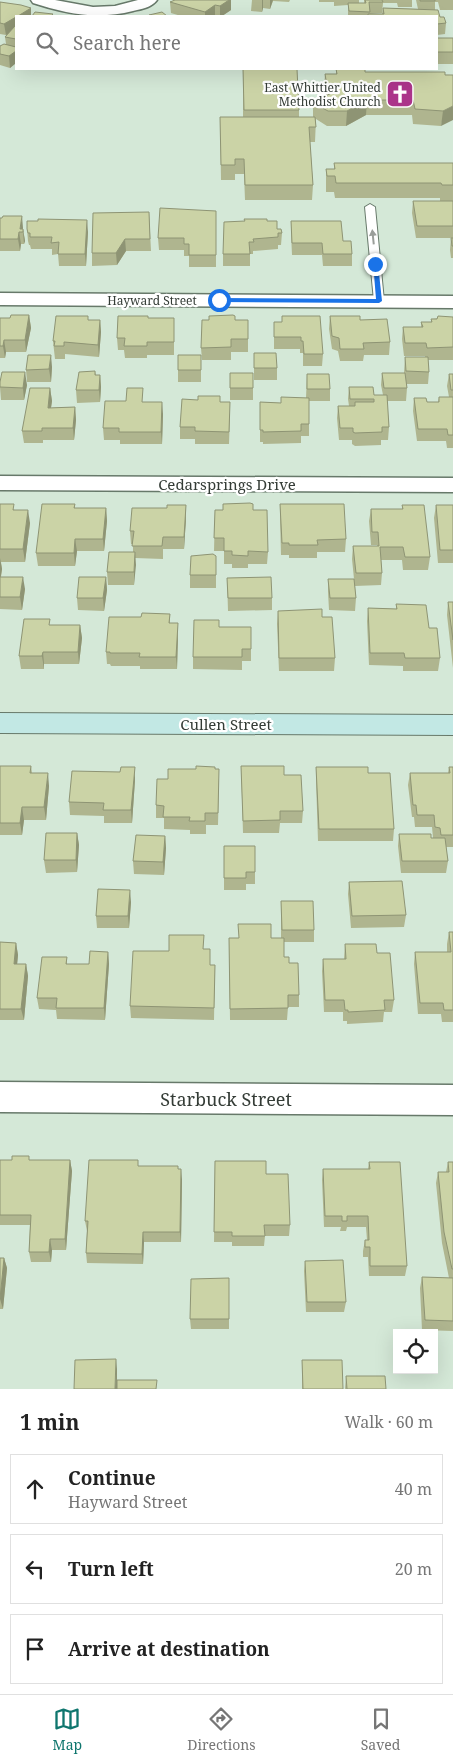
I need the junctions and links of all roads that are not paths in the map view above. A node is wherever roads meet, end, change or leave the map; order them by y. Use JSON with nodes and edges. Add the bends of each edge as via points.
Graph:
{"nodes":[{"id":1,"x":39,"y":0,"type":"edge"},
{"id":2,"x":149,"y":0,"type":"edge"},
{"id":3,"x":370,"y":207,"type":"dead end"},
{"id":4,"x":0,"y":299,"type":"edge"},
{"id":5,"x":379,"y":301,"type":"junction"},
{"id":6,"x":453,"y":302,"type":"edge"},
{"id":7,"x":0,"y":483,"type":"edge"},
{"id":8,"x":453,"y":485,"type":"edge"},
{"id":9,"x":0,"y":723,"type":"edge"},
{"id":10,"x":453,"y":725,"type":"edge"},
{"id":11,"x":0,"y":1097,"type":"edge"},
{"id":12,"x":453,"y":1100,"type":"edge"}],
"edges":[{"from":1,"to":2,"type":"street","via":[[71,10],[107,13]]},
{"from":5,"to":3,"type":"lane","one_way":true},
{"from":4,"to":5,"type":"street","name":"Hayward Street"},
{"from":5,"to":6,"type":"street","name":"Hayward Street"},
{"from":7,"to":8,"type":"street","name":"Cedarsprings Drive"},
{"from":9,"to":10,"type":"street","name":"Cullen Street"},
{"from":11,"to":12,"type":"street","name":"Starbuck Street"}]}
